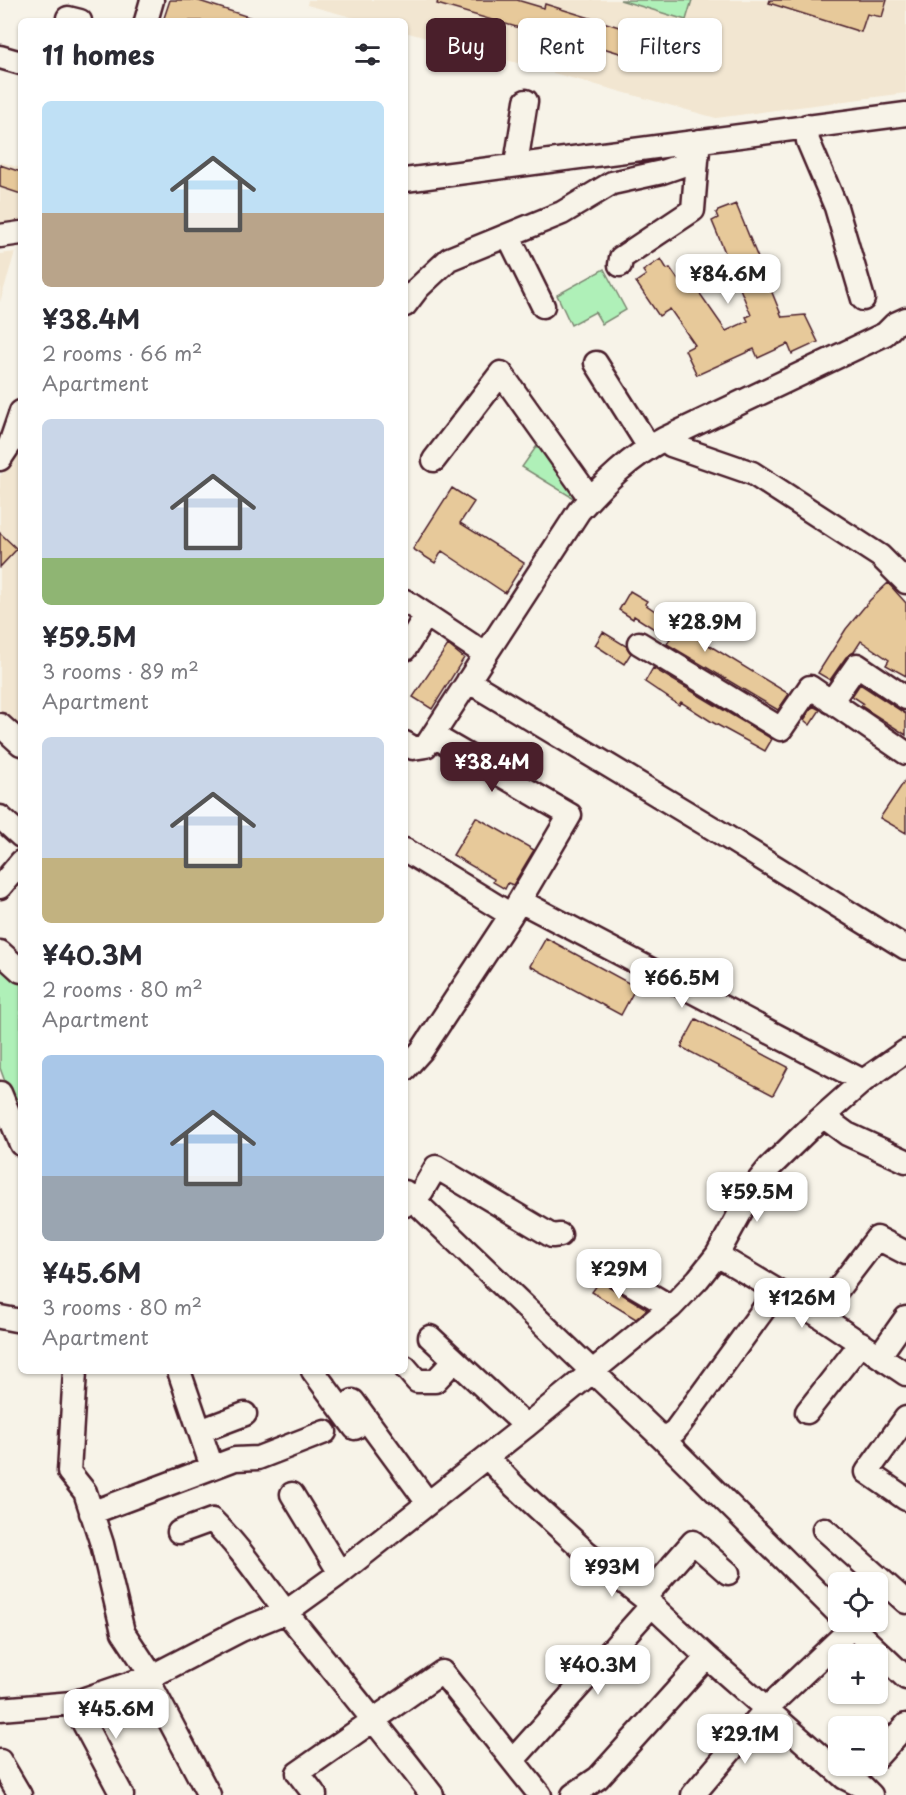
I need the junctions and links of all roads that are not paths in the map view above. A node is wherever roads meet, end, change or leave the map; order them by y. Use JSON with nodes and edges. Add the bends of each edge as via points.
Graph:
{"nodes":[{"id":1,"x":152,"y":0,"type":"edge"},
{"id":2,"x":147,"y":18,"type":"edge"},
{"id":3,"x":0,"y":57,"type":"edge"},
{"id":4,"x":18,"y":62,"type":"edge"},
{"id":5,"x":526,"y":100,"type":"dead end"},
{"id":6,"x":906,"y":114,"type":"edge"},
{"id":7,"x":807,"y":126,"type":"junction"},
{"id":8,"x":698,"y":151,"type":"junction"},
{"id":9,"x":516,"y":164,"type":"junction"},
{"id":10,"x":408,"y":180,"type":"edge"},
{"id":11,"x":18,"y":233,"type":"edge"},
{"id":12,"x":508,"y":235,"type":"junction"},
{"id":13,"x":0,"y":236,"type":"edge"},
{"id":14,"x":620,"y":265,"type":"dead end"},
{"id":15,"x":410,"y":292,"type":"edge"},
{"id":16,"x":863,"y":299,"type":"dead end"},
{"id":17,"x":543,"y":306,"type":"dead end"},
{"id":18,"x":906,"y":319,"type":"edge"},
{"id":19,"x":596,"y":363,"type":"dead end"},
{"id":20,"x":18,"y":418,"type":"edge"},
{"id":21,"x":656,"y":443,"type":"junction"},
{"id":22,"x":3,"y":447,"type":"edge"},
{"id":23,"x":434,"y":460,"type":"dead end"},
{"id":24,"x":590,"y":498,"type":"junction"},
{"id":25,"x":902,"y":578,"type":"edge"},
{"id":26,"x":408,"y":603,"type":"edge"},
{"id":27,"x":426,"y":615,"type":"junction"},
{"id":28,"x":639,"y":643,"type":"dead end"},
{"id":29,"x":408,"y":644,"type":"edge"},
{"id":30,"x":486,"y":654,"type":"junction"},
{"id":31,"x":468,"y":681,"type":"junction"},
{"id":32,"x":906,"y":698,"type":"edge"},
{"id":33,"x":831,"y":702,"type":"junction"},
{"id":34,"x":0,"y":725,"type":"edge"},
{"id":35,"x":434,"y":735,"type":"junction"},
{"id":36,"x":18,"y":741,"type":"edge"},
{"id":37,"x":408,"y":745,"type":"edge"},
{"id":38,"x":906,"y":753,"type":"edge"},
{"id":39,"x":0,"y":817,"type":"edge"},
{"id":40,"x":18,"y":833,"type":"edge"},
{"id":41,"x":408,"y":851,"type":"edge"},
{"id":42,"x":18,"y":866,"type":"edge"},
{"id":43,"x":0,"y":887,"type":"edge"},
{"id":44,"x":515,"y":908,"type":"junction"},
{"id":45,"x":906,"y":948,"type":"edge"},
{"id":46,"x":0,"y":952,"type":"edge"},
{"id":47,"x":18,"y":968,"type":"edge"},
{"id":48,"x":903,"y":1058,"type":"edge"},
{"id":49,"x":408,"y":1066,"type":"edge"},
{"id":50,"x":862,"y":1081,"type":"junction"},
{"id":51,"x":0,"y":1093,"type":"edge"},
{"id":52,"x":824,"y":1117,"type":"junction"},
{"id":53,"x":18,"y":1135,"type":"edge"},
{"id":54,"x":906,"y":1161,"type":"edge"},
{"id":55,"x":408,"y":1198,"type":"edge"},
{"id":56,"x":408,"y":1200,"type":"edge"},
{"id":57,"x":560,"y":1234,"type":"dead end"},
{"id":58,"x":906,"y":1253,"type":"edge"},
{"id":59,"x":717,"y":1255,"type":"junction"},
{"id":60,"x":601,"y":1266,"type":"dead end"},
{"id":61,"x":777,"y":1291,"type":"junction"},
{"id":62,"x":671,"y":1307,"type":"junction"},
{"id":63,"x":818,"y":1315,"type":"junction"},
{"id":64,"x":0,"y":1317,"type":"edge"},
{"id":65,"x":906,"y":1318,"type":"edge"},
{"id":66,"x":18,"y":1320,"type":"edge"},
{"id":67,"x":430,"y":1337,"type":"dead end"},
{"id":68,"x":870,"y":1349,"type":"junction"},
{"id":69,"x":454,"y":1361,"type":"junction"},
{"id":70,"x":408,"y":1370,"type":"edge"},
{"id":71,"x":592,"y":1371,"type":"junction"},
{"id":72,"x":75,"y":1374,"type":"edge"},
{"id":73,"x":180,"y":1374,"type":"edge"},
{"id":74,"x":315,"y":1374,"type":"edge"},
{"id":75,"x":906,"y":1374,"type":"edge"},
{"id":76,"x":353,"y":1401,"type":"dead end"},
{"id":77,"x":807,"y":1412,"type":"dead end"},
{"id":78,"x":245,"y":1414,"type":"dead end"},
{"id":79,"x":906,"y":1418,"type":"edge"},
{"id":80,"x":526,"y":1426,"type":"junction"},
{"id":81,"x":200,"y":1431,"type":"junction"},
{"id":82,"x":325,"y":1432,"type":"dead end"},
{"id":83,"x":360,"y":1435,"type":"dead end"},
{"id":84,"x":663,"y":1439,"type":"junction"},
{"id":85,"x":487,"y":1457,"type":"junction"},
{"id":86,"x":212,"y":1467,"type":"junction"},
{"id":87,"x":903,"y":1491,"type":"edge"},
{"id":88,"x":292,"y":1494,"type":"dead end"},
{"id":89,"x":428,"y":1503,"type":"junction"},
{"id":90,"x":91,"y":1513,"type":"junction"},
{"id":91,"x":824,"y":1529,"type":"dead end"},
{"id":92,"x":179,"y":1532,"type":"dead end"},
{"id":93,"x":865,"y":1572,"type":"edge"},
{"id":94,"x":340,"y":1573,"type":"junction"},
{"id":95,"x":728,"y":1573,"type":"dead end"},
{"id":96,"x":888,"y":1593,"type":"edge"},
{"id":97,"x":828,"y":1600,"type":"edge"},
{"id":98,"x":648,"y":1601,"type":"junction"},
{"id":99,"x":906,"y":1602,"type":"edge"},
{"id":100,"x":286,"y":1612,"type":"junction"},
{"id":101,"x":845,"y":1632,"type":"edge"},
{"id":102,"x":860,"y":1632,"type":"edge"},
{"id":103,"x":707,"y":1658,"type":"junction"},
{"id":104,"x":150,"y":1677,"type":"junction"},
{"id":105,"x":906,"y":1678,"type":"edge"},
{"id":106,"x":74,"y":1703,"type":"junction"},
{"id":107,"x":767,"y":1708,"type":"junction"},
{"id":108,"x":0,"y":1709,"type":"edge"},
{"id":109,"x":374,"y":1719,"type":"junction"},
{"id":110,"x":906,"y":1725,"type":"edge"},
{"id":111,"x":888,"y":1745,"type":"edge"},
{"id":112,"x":513,"y":1760,"type":"junction"},
{"id":113,"x":0,"y":1761,"type":"edge"},
{"id":114,"x":859,"y":1784,"type":"edge"},
{"id":115,"x":20,"y":1795,"type":"edge"},
{"id":116,"x":122,"y":1795,"type":"edge"},
{"id":117,"x":209,"y":1795,"type":"edge"},
{"id":118,"x":315,"y":1795,"type":"edge"},
{"id":119,"x":432,"y":1795,"type":"edge"},
{"id":120,"x":540,"y":1795,"type":"edge"},
{"id":121,"x":573,"y":1795,"type":"edge"},
{"id":122,"x":693,"y":1795,"type":"edge"}],
"edges":[{"from":1,"to":2,"type":"street"},
{"from":3,"to":4,"type":"street"},
{"from":5,"to":9,"type":"street"},
{"from":6,"to":7,"type":"street"},
{"from":7,"to":8,"type":"street"},
{"from":7,"to":16,"type":"street","via":[[808,141],[836,207]]},
{"from":8,"to":9,"type":"street"},
{"from":8,"to":12,"type":"street","via":[[663,172],[612,183],[562,213]]},
{"from":8,"to":14,"type":"street","via":[[693,210],[621,258]]},
{"from":9,"to":10,"type":"street"},
{"from":11,"to":13,"type":"street"},
{"from":12,"to":15,"type":"street","via":[[448,259]]},
{"from":12,"to":17,"type":"street"},
{"from":18,"to":21,"type":"street","via":[[885,334]]},
{"from":19,"to":21,"type":"street"},
{"from":20,"to":22,"type":"street"},
{"from":21,"to":24,"type":"street"},
{"from":21,"to":25,"type":"street","via":[[752,473],[880,556]]},
{"from":23,"to":24,"type":"street","via":[[501,374]]},
{"from":24,"to":30,"type":"street"},
{"from":26,"to":27,"type":"street"},
{"from":27,"to":29,"type":"street"},
{"from":27,"to":30,"type":"street"},
{"from":28,"to":33,"type":"street","via":[[781,729],[810,687]]},
{"from":30,"to":31,"type":"street"},
{"from":31,"to":35,"type":"street"},
{"from":31,"to":45,"type":"street"},
{"from":32,"to":33,"type":"street","via":[[857,665]]},
{"from":33,"to":38,"type":"street"},
{"from":34,"to":36,"type":"street"},
{"from":35,"to":37,"type":"street","via":[[426,746]]},
{"from":35,"to":44,"type":"street","via":[[570,815]]},
{"from":39,"to":40,"type":"street"},
{"from":41,"to":44,"type":"street"},
{"from":42,"to":43,"type":"street"},
{"from":44,"to":49,"type":"street"},
{"from":44,"to":50,"type":"street"},
{"from":46,"to":47,"type":"street"},
{"from":48,"to":50,"type":"street"},
{"from":50,"to":52,"type":"street"},
{"from":51,"to":53,"type":"street"},
{"from":52,"to":54,"type":"street","via":[[847,1134]]},
{"from":52,"to":59,"type":"street","via":[[781,1155],[756,1184]]},
{"from":55,"to":57,"type":"street","via":[[422,1191],[436,1167],[552,1236]]},
{"from":56,"to":71,"type":"street"},
{"from":58,"to":63,"type":"street","via":[[877,1238]]},
{"from":59,"to":61,"type":"street"},
{"from":59,"to":62,"type":"street"},
{"from":60,"to":62,"type":"street"},
{"from":61,"to":63,"type":"street"},
{"from":61,"to":84,"type":"street","via":[[675,1431]]},
{"from":62,"to":71,"type":"street"},
{"from":63,"to":68,"type":"street"},
{"from":64,"to":66,"type":"street"},
{"from":65,"to":68,"type":"street"},
{"from":67,"to":69,"type":"street"},
{"from":68,"to":75,"type":"street"},
{"from":68,"to":77,"type":"street"},
{"from":69,"to":70,"type":"street","via":[[435,1381],[417,1380]]},
{"from":69,"to":80,"type":"street"},
{"from":71,"to":80,"type":"street"},
{"from":71,"to":84,"type":"street"},
{"from":72,"to":90,"type":"street","via":[[69,1472],[85,1492]]},
{"from":73,"to":81,"type":"street"},
{"from":74,"to":83,"type":"street"},
{"from":76,"to":89,"type":"street"},
{"from":78,"to":81,"type":"street"},
{"from":79,"to":87,"type":"street","via":[[867,1472]]},
{"from":80,"to":85,"type":"street"},
{"from":81,"to":86,"type":"street"},
{"from":82,"to":86,"type":"street","via":[[258,1458],[235,1459]]},
{"from":84,"to":97,"type":"street"},
{"from":85,"to":89,"type":"street"},
{"from":85,"to":98,"type":"street","via":[[585,1551]]},
{"from":86,"to":90,"type":"street"},
{"from":88,"to":94,"type":"street"},
{"from":89,"to":94,"type":"street"},
{"from":90,"to":104,"type":"street","via":[[123,1632]]},
{"from":91,"to":93,"type":"street"},
{"from":92,"to":100,"type":"street","via":[[212,1520]]},
{"from":94,"to":100,"type":"street"},
{"from":95,"to":98,"type":"street","via":[[693,1542]]},
{"from":96,"to":99,"type":"street"},
{"from":98,"to":103,"type":"street"},
{"from":98,"to":112,"type":"street"},
{"from":100,"to":104,"type":"street","via":[[241,1630]]},
{"from":100,"to":109,"type":"street"},
{"from":101,"to":107,"type":"street"},
{"from":102,"to":105,"type":"street"},
{"from":103,"to":107,"type":"street"},
{"from":103,"to":121,"type":"street","via":[[598,1778]]},
{"from":104,"to":106,"type":"street"},
{"from":104,"to":117,"type":"street"},
{"from":106,"to":108,"type":"street"},
{"from":106,"to":116,"type":"street"},
{"from":107,"to":114,"type":"street","via":[[846,1778]]},
{"from":107,"to":122,"type":"street"},
{"from":109,"to":112,"type":"street","via":[[442,1672]]},
{"from":109,"to":118,"type":"street","via":[[298,1773]]},
{"from":109,"to":119,"type":"street"},
{"from":110,"to":111,"type":"street"},
{"from":112,"to":120,"type":"street"},
{"from":113,"to":115,"type":"street"}]}
